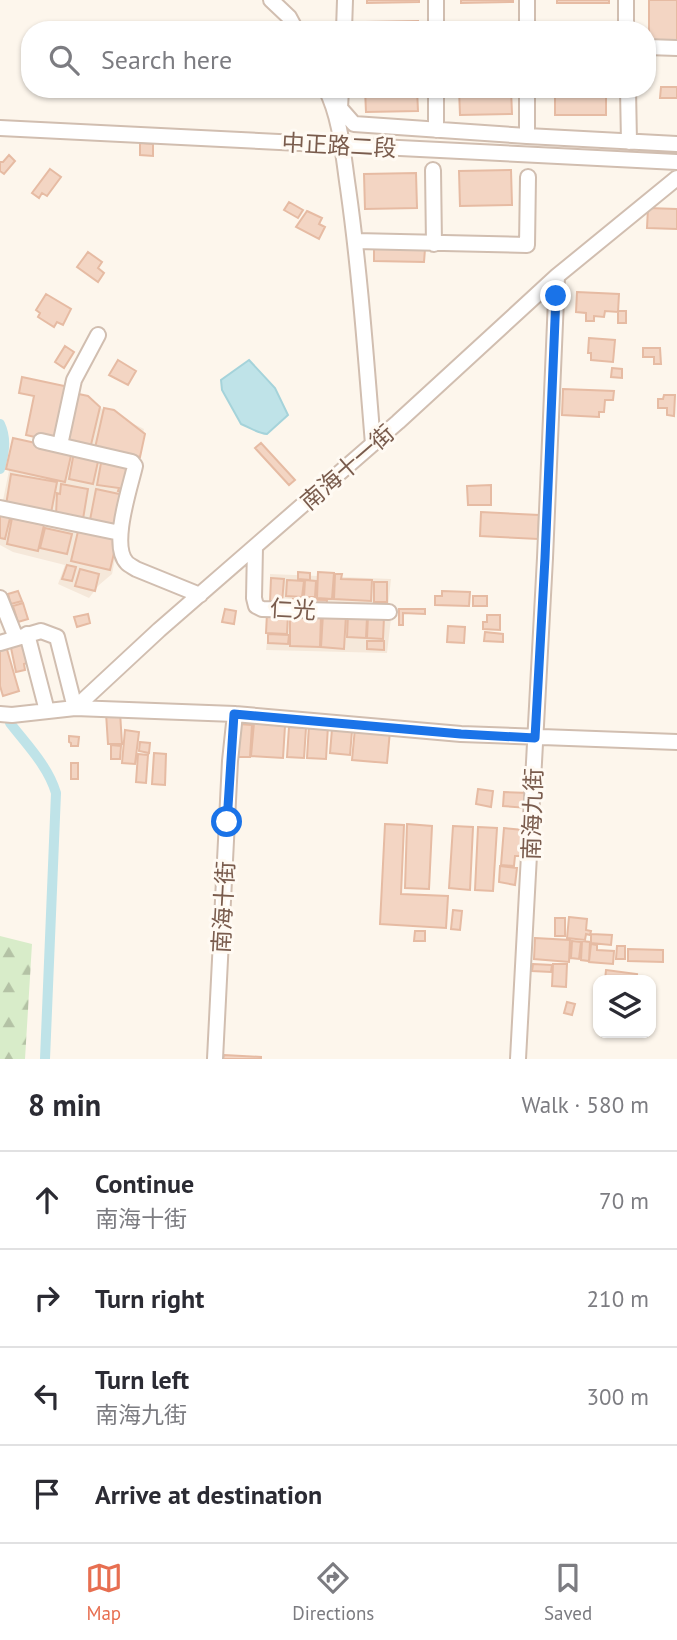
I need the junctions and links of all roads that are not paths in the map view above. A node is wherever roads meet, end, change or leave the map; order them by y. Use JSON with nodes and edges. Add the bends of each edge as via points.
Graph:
{"nodes":[{"id":1,"x":271,"y":0,"type":"edge"},
{"id":2,"x":345,"y":0,"type":"edge"},
{"id":3,"x":436,"y":0,"type":"edge"},
{"id":4,"x":527,"y":0,"type":"edge"},
{"id":5,"x":626,"y":0,"type":"edge"},
{"id":6,"x":291,"y":21,"type":"edge"},
{"id":7,"x":344,"y":21,"type":"edge"},
{"id":8,"x":436,"y":21,"type":"edge"},
{"id":9,"x":527,"y":21,"type":"edge"},
{"id":10,"x":626,"y":21,"type":"edge"},
{"id":11,"x":656,"y":47,"type":"edge"},
{"id":12,"x":677,"y":48,"type":"edge"},
{"id":13,"x":331,"y":98,"type":"edge"},
{"id":14,"x":341,"y":98,"type":"edge"},
{"id":15,"x":436,"y":98,"type":"edge"},
{"id":16,"x":527,"y":98,"type":"edge"},
{"id":17,"x":628,"y":98,"type":"edge"},
{"id":18,"x":0,"y":128,"type":"edge"},
{"id":19,"x":436,"y":130,"type":"junction"},
{"id":20,"x":527,"y":136,"type":"junction"},
{"id":21,"x":629,"y":142,"type":"junction"},
{"id":22,"x":677,"y":144,"type":"edge"},
{"id":23,"x":342,"y":145,"type":"junction"},
{"id":24,"x":677,"y":162,"type":"edge"},
{"id":25,"x":433,"y":170,"type":"dead end"},
{"id":26,"x":528,"y":177,"type":"dead end"},
{"id":27,"x":677,"y":178,"type":"edge"},
{"id":28,"x":356,"y":242,"type":"junction"},
{"id":29,"x":434,"y":244,"type":"junction"},
{"id":30,"x":557,"y":276,"type":"junction"},
{"id":31,"x":98,"y":335,"type":"dead end"},
{"id":32,"x":41,"y":441,"type":"dead end"},
{"id":33,"x":60,"y":444,"type":"junction"},
{"id":34,"x":373,"y":444,"type":"junction"},
{"id":35,"x":0,"y":508,"type":"edge"},
{"id":36,"x":120,"y":533,"type":"junction"},
{"id":37,"x":255,"y":547,"type":"junction"},
{"id":38,"x":200,"y":595,"type":"junction"},
{"id":39,"x":0,"y":598,"type":"edge"},
{"id":40,"x":389,"y":612,"type":"dead end"},
{"id":41,"x":22,"y":636,"type":"junction"},
{"id":42,"x":0,"y":643,"type":"edge"},
{"id":43,"x":75,"y":708,"type":"junction"},
{"id":44,"x":47,"y":711,"type":"junction"},
{"id":45,"x":0,"y":714,"type":"edge"},
{"id":46,"x":234,"y":714,"type":"junction"},
{"id":47,"x":535,"y":738,"type":"junction"},
{"id":48,"x":677,"y":742,"type":"edge"},
{"id":49,"x":215,"y":1059,"type":"edge"},
{"id":50,"x":517,"y":1059,"type":"edge"}],
"edges":[{"from":1,"to":6,"type":"street"},
{"from":2,"to":7,"type":"street"},
{"from":3,"to":8,"type":"street"},
{"from":4,"to":9,"type":"street"},
{"from":5,"to":10,"type":"street"},
{"from":11,"to":12,"type":"street"},
{"from":13,"to":23,"type":"street"},
{"from":14,"to":19,"type":"street","via":[[340,108],[354,124]]},
{"from":15,"to":19,"type":"street"},
{"from":16,"to":20,"type":"street"},
{"from":17,"to":21,"type":"street"},
{"from":18,"to":23,"type":"street","name":"中正路二段"},
{"from":19,"to":20,"type":"street"},
{"from":20,"to":21,"type":"street"},
{"from":21,"to":22,"type":"street"},
{"from":23,"to":24,"type":"street","name":"中正路二段"},
{"from":23,"to":28,"type":"street"},
{"from":25,"to":29,"type":"street"},
{"from":26,"to":29,"type":"street","via":[[527,245]]},
{"from":27,"to":30,"type":"street","name":"南海十一街"},
{"from":28,"to":29,"type":"street"},
{"from":28,"to":34,"type":"street"},
{"from":30,"to":34,"type":"street","name":"南海十一街"},
{"from":30,"to":47,"type":"street","name":"南海九街"},
{"from":31,"to":33,"type":"street","via":[[74,380]]},
{"from":32,"to":33,"type":"street"},
{"from":33,"to":36,"type":"street","via":[[135,466]]},
{"from":34,"to":37,"type":"street","name":"南海十一街"},
{"from":35,"to":36,"type":"street"},
{"from":36,"to":38,"type":"street","via":[[127,563]]},
{"from":37,"to":38,"type":"street","name":"南海十一街"},
{"from":37,"to":40,"type":"street","name":"仁光","via":[[254,598],[262,609]]},
{"from":38,"to":43,"type":"street","name":"南海十一街"},
{"from":39,"to":41,"type":"street"},
{"from":41,"to":42,"type":"street"},
{"from":41,"to":43,"type":"street","via":[[41,631],[57,637]]},
{"from":41,"to":44,"type":"street"},
{"from":43,"to":44,"type":"street"},
{"from":43,"to":46,"type":"street"},
{"from":44,"to":45,"type":"street"},
{"from":46,"to":47,"type":"street"},
{"from":46,"to":49,"type":"street","name":"南海十街"},
{"from":47,"to":48,"type":"street"},
{"from":47,"to":50,"type":"street","name":"南海九街"}]}
